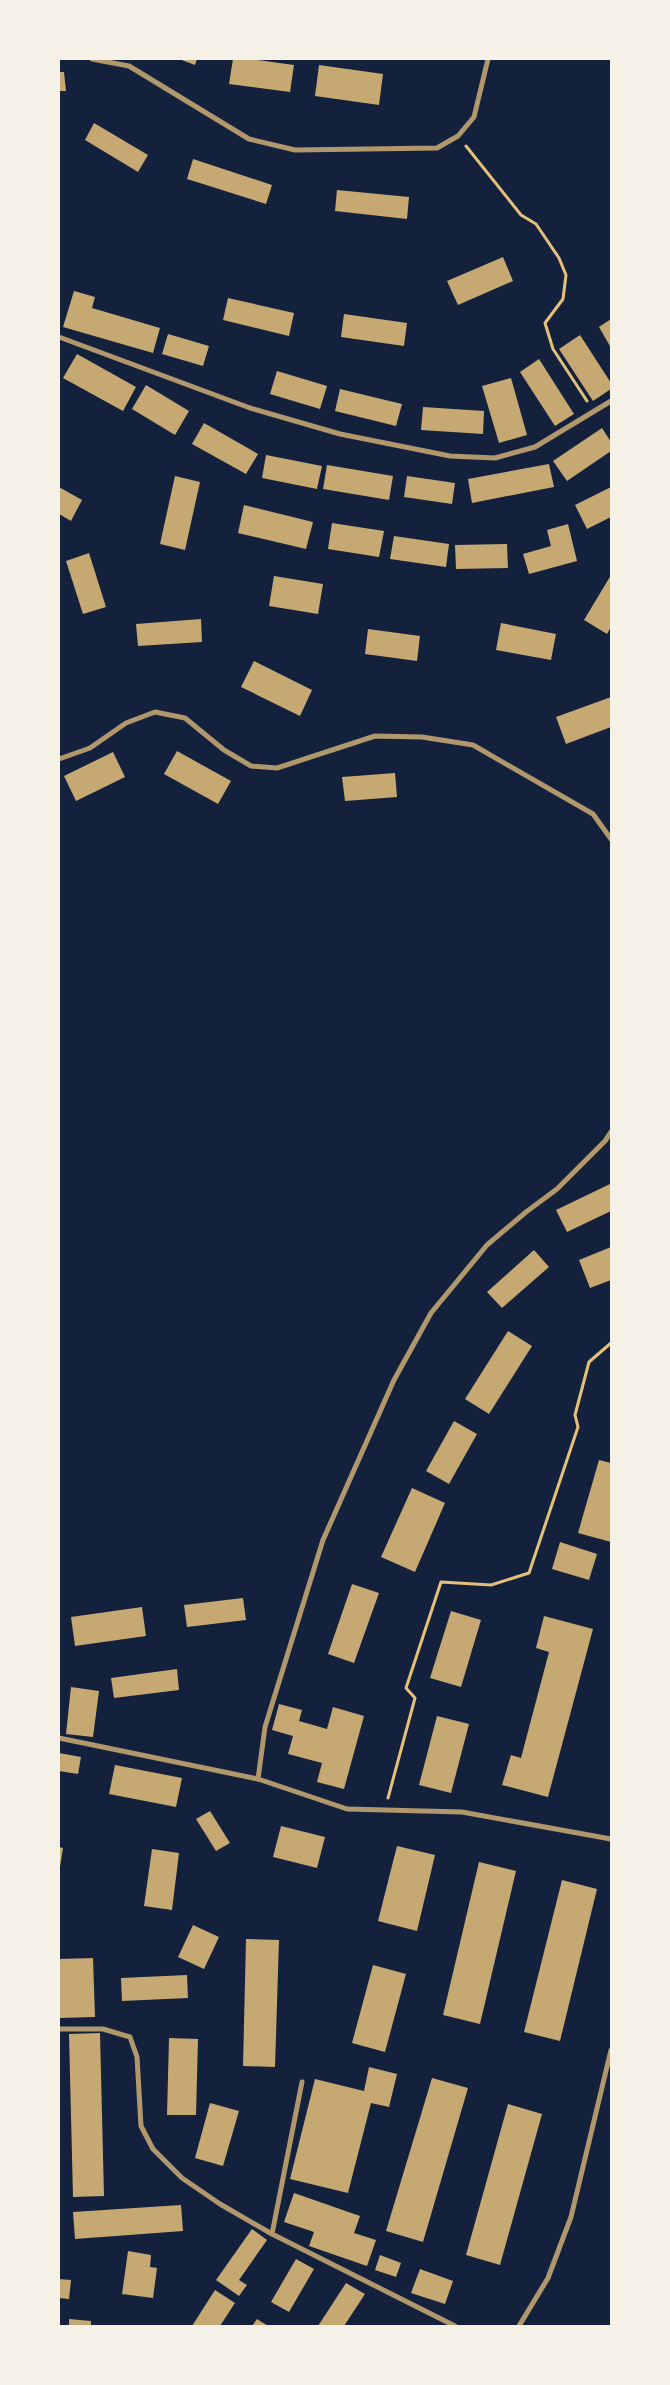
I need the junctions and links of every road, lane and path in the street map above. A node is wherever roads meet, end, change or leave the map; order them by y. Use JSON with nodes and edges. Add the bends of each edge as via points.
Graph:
{"nodes":[{"id":1,"x":92,"y":59,"type":"edge"},
{"id":2,"x":488,"y":59,"type":"edge"},
{"id":3,"x":458,"y":136,"type":"junction"},
{"id":4,"x":59,"y":337,"type":"edge"},
{"id":5,"x":611,"y":401,"type":"edge"},
{"id":6,"x":594,"y":412,"type":"junction"},
{"id":7,"x":59,"y":759,"type":"edge"},
{"id":8,"x":611,"y":839,"type":"edge"},
{"id":9,"x":611,"y":1132,"type":"edge"},
{"id":10,"x":611,"y":1343,"type":"edge"},
{"id":11,"x":59,"y":1738,"type":"edge"},
{"id":12,"x":258,"y":1779,"type":"junction"},
{"id":13,"x":385,"y":1810,"type":"junction"},
{"id":14,"x":611,"y":1839,"type":"edge"},
{"id":15,"x":59,"y":2029,"type":"edge"},
{"id":16,"x":611,"y":2050,"type":"edge"},
{"id":17,"x":302,"y":2082,"type":"dead end"},
{"id":18,"x":272,"y":2234,"type":"junction"},
{"id":19,"x":455,"y":2326,"type":"edge"},
{"id":20,"x":519,"y":2326,"type":"edge"}],
"edges":[{"from":1,"to":3,"type":"street","via":[[129,66],[248,139],[295,150],[437,148]]},
{"from":2,"to":3,"type":"street","via":[[474,117]]},
{"from":3,"to":6,"type":"path","via":[[516,209],[536,224],[559,258],[566,275],[562,299],[545,323],[553,349]]},
{"from":4,"to":6,"type":"street","via":[[250,408],[340,434],[450,456],[495,458],[534,447]]},
{"from":5,"to":6,"type":"street"},
{"from":7,"to":8,"type":"street","via":[[90,748],[126,723],[155,712],[185,718],[224,750],[251,766],[277,768],[375,736],[422,737],[473,745],[593,814]]},
{"from":9,"to":12,"type":"street","via":[[557,1189],[487,1245],[432,1313],[394,1380],[324,1540],[265,1727]]},
{"from":10,"to":13,"type":"path","via":[[589,1362],[575,1415],[578,1427],[528,1574],[491,1585],[441,1582],[406,1688],[415,1698]]},
{"from":11,"to":12,"type":"street"},
{"from":12,"to":13,"type":"street","via":[[346,1809]]},
{"from":13,"to":14,"type":"street","via":[[462,1812]]},
{"from":15,"to":18,"type":"street","via":[[103,2029],[130,2037],[137,2057],[141,2126],[153,2150],[182,2178]]},
{"from":16,"to":20,"type":"street","via":[[571,2217],[548,2278]]},
{"from":17,"to":18,"type":"street"},
{"from":18,"to":19,"type":"street"}]}
